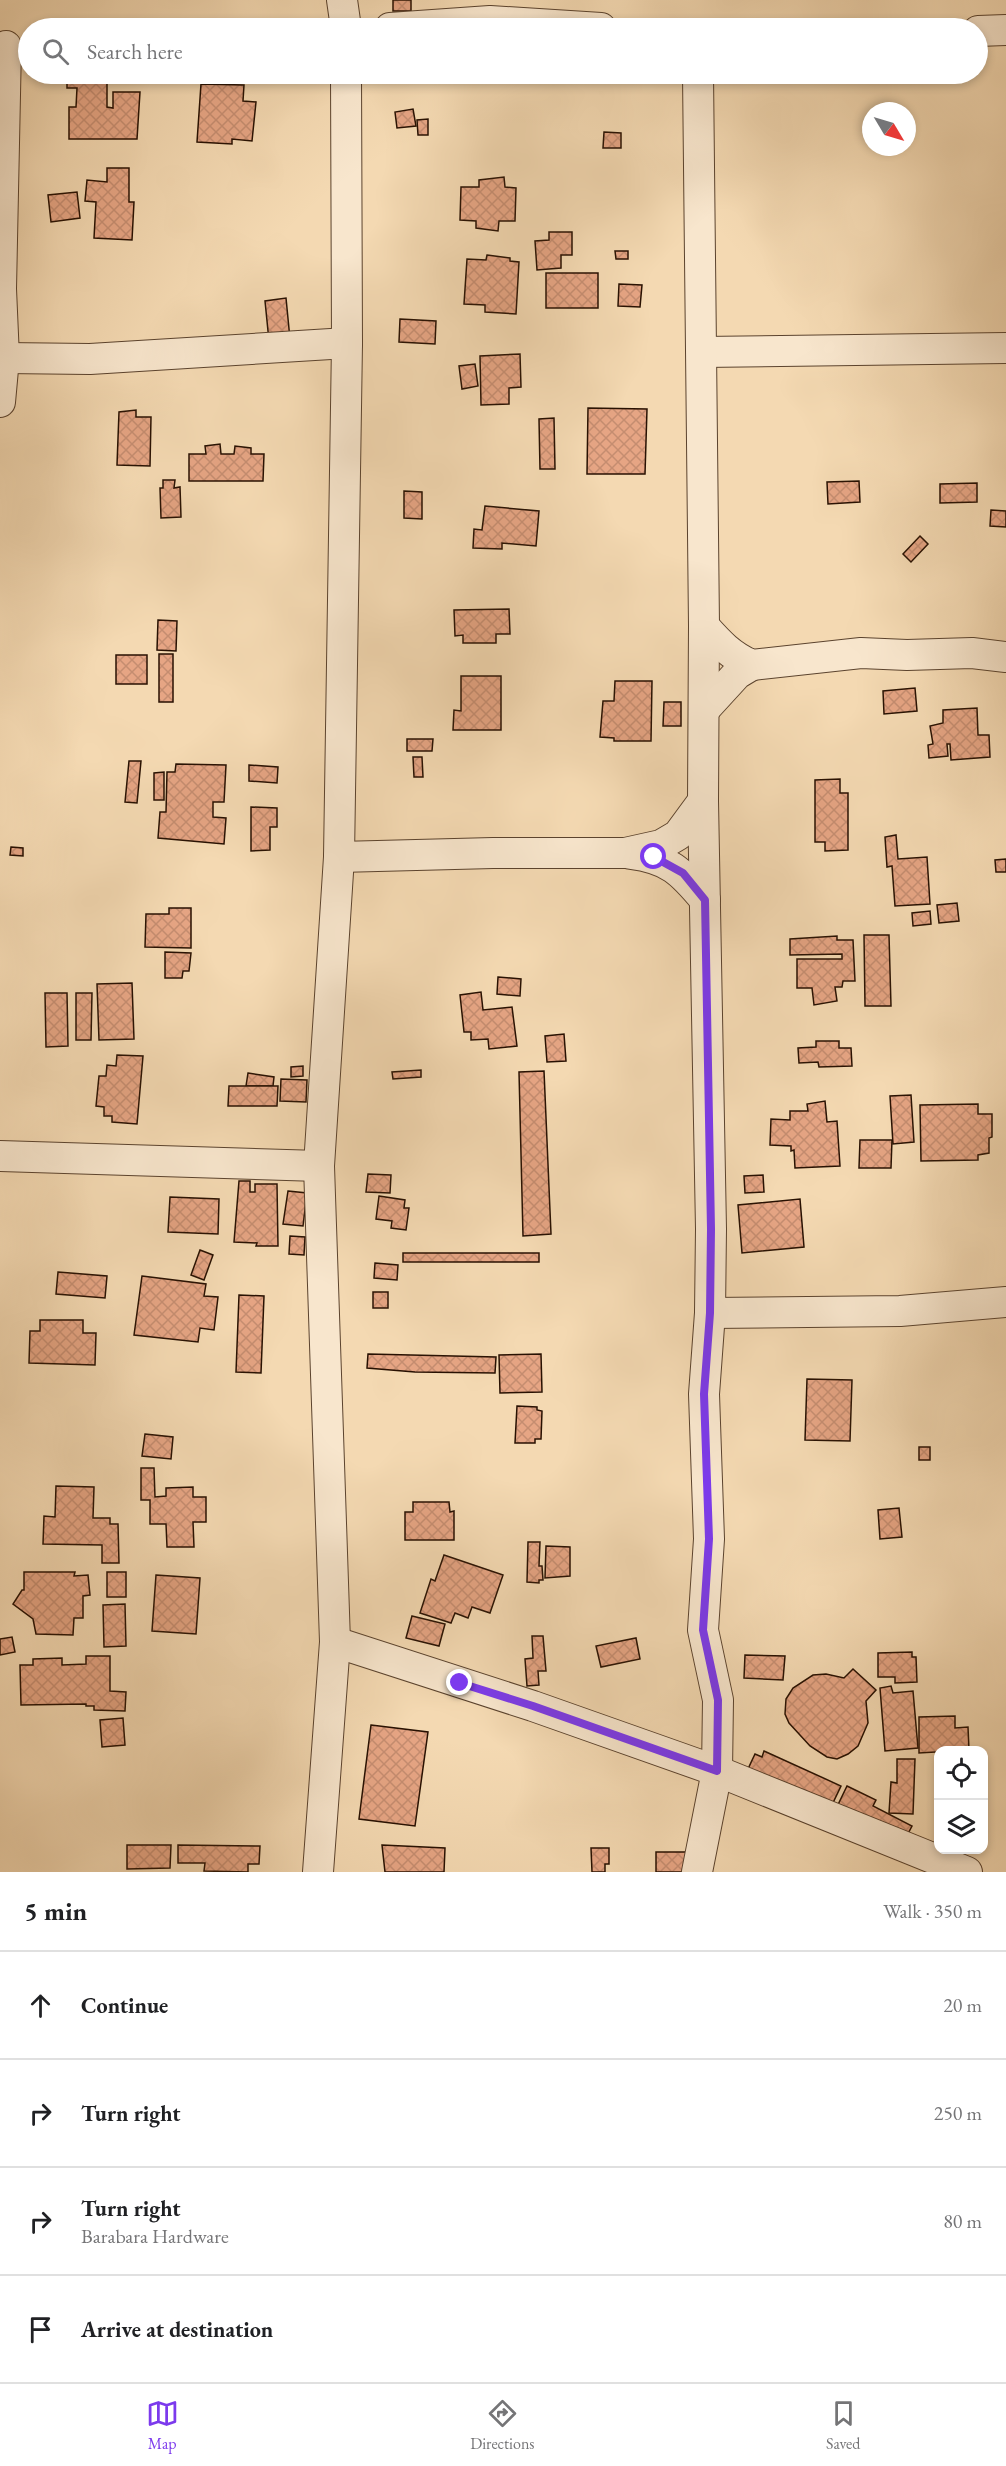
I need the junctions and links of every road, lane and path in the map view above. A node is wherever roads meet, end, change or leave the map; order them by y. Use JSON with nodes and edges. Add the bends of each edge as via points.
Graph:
{"nodes":[{"id":1,"x":342,"y":0,"type":"edge"},
{"id":2,"x":345,"y":18,"type":"edge"},
{"id":3,"x":1006,"y":30,"type":"edge"},
{"id":4,"x":988,"y":31,"type":"edge"},
{"id":5,"x":11,"y":46,"type":"edge"},
{"id":6,"x":346,"y":84,"type":"edge"},
{"id":7,"x":698,"y":84,"type":"edge"},
{"id":8,"x":346,"y":343,"type":"junction"},
{"id":9,"x":1006,"y":348,"type":"edge"},
{"id":10,"x":702,"y":352,"type":"junction"},
{"id":11,"x":4,"y":357,"type":"junction"},
{"id":12,"x":0,"y":402,"type":"edge"},
{"id":13,"x":704,"y":626,"type":"junction"},
{"id":14,"x":1006,"y":657,"type":"edge"},
{"id":15,"x":752,"y":665,"type":"junction"},
{"id":16,"x":704,"y":711,"type":"junction"},
{"id":17,"x":703,"y":801,"type":"junction"},
{"id":18,"x":625,"y":853,"type":"junction"},
{"id":19,"x":339,"y":857,"type":"junction"},
{"id":20,"x":705,"y":900,"type":"junction"},
{"id":21,"x":0,"y":1155,"type":"edge"},
{"id":22,"x":319,"y":1166,"type":"junction"},
{"id":23,"x":1006,"y":1302,"type":"edge"},
{"id":24,"x":710,"y":1313,"type":"junction"},
{"id":25,"x":335,"y":1642,"type":"junction"},
{"id":26,"x":717,"y":1771,"type":"junction"},
{"id":27,"x":318,"y":1872,"type":"edge"},
{"id":28,"x":697,"y":1872,"type":"edge"},
{"id":29,"x":967,"y":1872,"type":"edge"}],
"edges":[{"from":1,"to":2,"type":"street"},
{"from":3,"to":4,"type":"street"},
{"from":5,"to":11,"type":"street","via":[[1,289]]},
{"from":6,"to":8,"type":"street"},
{"from":7,"to":10,"type":"street"},
{"from":8,"to":11,"type":"street","via":[[90,358]]},
{"from":8,"to":19,"type":"street"},
{"from":9,"to":10,"type":"street"},
{"from":10,"to":13,"type":"street"},
{"from":11,"to":12,"type":"street"},
{"from":13,"to":15,"type":"street","via":[[723,648]]},
{"from":13,"to":16,"type":"street"},
{"from":14,"to":15,"type":"street","via":[[861,652]]},
{"from":15,"to":16,"type":"street","via":[[737,674]]},
{"from":16,"to":17,"type":"street"},
{"from":17,"to":18,"type":"street","via":[[678,835],[661,845]]},
{"from":17,"to":20,"type":"street"},
{"from":18,"to":19,"type":"street"},
{"from":18,"to":20,"type":"street","via":[[654,857],[683,873]]},
{"from":19,"to":22,"type":"street"},
{"from":20,"to":24,"type":"street"},
{"from":21,"to":22,"type":"street"},
{"from":22,"to":25,"type":"street"},
{"from":23,"to":24,"type":"street","via":[[900,1311]]},
{"from":24,"to":26,"type":"street","via":[[704,1394],[709,1539],[703,1630],[718,1700]]},
{"from":25,"to":26,"type":"street"},
{"from":25,"to":27,"type":"street"},
{"from":26,"to":28,"type":"street"},
{"from":26,"to":29,"type":"street"}]}
